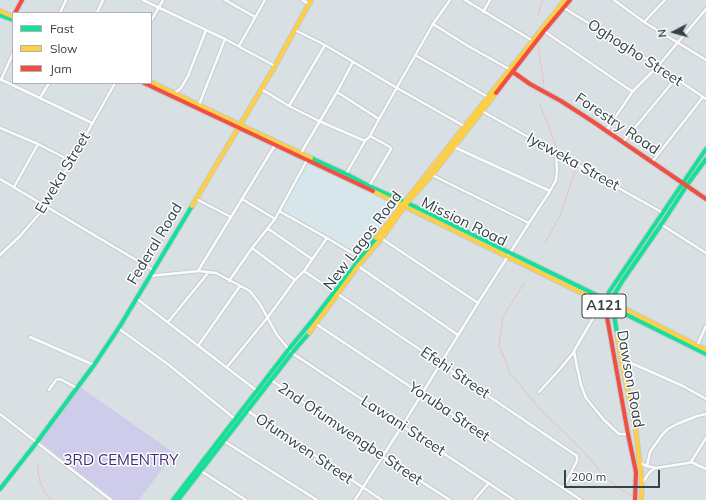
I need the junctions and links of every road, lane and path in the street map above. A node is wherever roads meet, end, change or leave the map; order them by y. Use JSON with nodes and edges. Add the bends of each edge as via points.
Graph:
{"nodes":[{"id":1,"x":22,"y":0,"type":"edge"},
{"id":2,"x":66,"y":0,"type":"edge"},
{"id":3,"x":102,"y":0,"type":"edge"},
{"id":4,"x":143,"y":0,"type":"edge"},
{"id":5,"x":163,"y":0,"type":"edge"},
{"id":6,"x":226,"y":0,"type":"edge"},
{"id":7,"x":265,"y":0,"type":"edge"},
{"id":8,"x":302,"y":0,"type":"edge"},
{"id":9,"x":450,"y":0,"type":"edge"},
{"id":10,"x":465,"y":0,"type":"edge"},
{"id":11,"x":490,"y":0,"type":"edge"},
{"id":12,"x":565,"y":0,"type":"edge"},
{"id":13,"x":570,"y":0,"type":"edge"},
{"id":14,"x":616,"y":0,"type":"edge"},
{"id":15,"x":665,"y":0,"type":"edge"},
{"id":16,"x":310,"y":2,"type":"edge"},
{"id":17,"x":159,"y":7,"type":"junction"},
{"id":18,"x":564,"y":8,"type":"junction"},
{"id":19,"x":706,"y":9,"type":"edge"},
{"id":20,"x":0,"y":11,"type":"edge"},
{"id":21,"x":16,"y":12,"type":"edge"},
{"id":22,"x":60,"y":12,"type":"edge"},
{"id":23,"x":97,"y":12,"type":"edge"},
{"id":24,"x":483,"y":12,"type":"junction"},
{"id":25,"x":0,"y":15,"type":"edge"},
{"id":26,"x":12,"y":17,"type":"edge"},
{"id":27,"x":255,"y":17,"type":"junction"},
{"id":28,"x":152,"y":19,"type":"edge"},
{"id":29,"x":12,"y":20,"type":"edge"},
{"id":30,"x":644,"y":22,"type":"junction"},
{"id":31,"x":433,"y":24,"type":"junction"},
{"id":32,"x":206,"y":30,"type":"junction"},
{"id":33,"x":295,"y":30,"type":"junction"},
{"id":34,"x":544,"y":31,"type":"junction"},
{"id":35,"x":225,"y":39,"type":"junction"},
{"id":36,"x":534,"y":42,"type":"junction"},
{"id":37,"x":678,"y":42,"type":"junction"},
{"id":38,"x":325,"y":45,"type":"junction"},
{"id":39,"x":239,"y":46,"type":"junction"},
{"id":40,"x":12,"y":55,"type":"edge"},
{"id":41,"x":415,"y":55,"type":"junction"},
{"id":42,"x":706,"y":60,"type":"edge"},
{"id":43,"x":353,"y":62,"type":"junction"},
{"id":44,"x":275,"y":66,"type":"junction"},
{"id":45,"x":658,"y":66,"type":"junction"},
{"id":46,"x":511,"y":70,"type":"junction"},
{"id":47,"x":676,"y":78,"type":"junction"},
{"id":48,"x":0,"y":79,"type":"edge"},
{"id":49,"x":152,"y":82,"type":"edge"},
{"id":50,"x":48,"y":84,"type":"edge"},
{"id":51,"x":114,"y":84,"type":"edge"},
{"id":52,"x":146,"y":84,"type":"edge"},
{"id":53,"x":397,"y":88,"type":"junction"},
{"id":54,"x":261,"y":89,"type":"junction"},
{"id":55,"x":633,"y":91,"type":"junction"},
{"id":56,"x":337,"y":92,"type":"junction"},
{"id":57,"x":175,"y":94,"type":"junction"},
{"id":58,"x":488,"y":97,"type":"junction"},
{"id":59,"x":40,"y":98,"type":"junction"},
{"id":60,"x":705,"y":98,"type":"edge"},
{"id":61,"x":199,"y":105,"type":"junction"},
{"id":62,"x":289,"y":106,"type":"junction"},
{"id":63,"x":482,"y":111,"type":"junction"},
{"id":64,"x":378,"y":119,"type":"junction"},
{"id":65,"x":319,"y":121,"type":"junction"},
{"id":66,"x":92,"y":123,"type":"junction"},
{"id":67,"x":239,"y":126,"type":"junction"},
{"id":68,"x":464,"y":126,"type":"junction"},
{"id":69,"x":0,"y":128,"type":"edge"},
{"id":70,"x":606,"y":131,"type":"junction"},
{"id":71,"x":370,"y":136,"type":"junction"},
{"id":72,"x":365,"y":141,"type":"junction"},
{"id":73,"x":623,"y":142,"type":"junction"},
{"id":74,"x":38,"y":144,"type":"junction"},
{"id":75,"x":275,"y":145,"type":"junction"},
{"id":76,"x":454,"y":147,"type":"junction"},
{"id":77,"x":706,"y":149,"type":"edge"},
{"id":78,"x":556,"y":152,"type":"junction"},
{"id":79,"x":300,"y":153,"type":"junction"},
{"id":80,"x":706,"y":159,"type":"edge"},
{"id":81,"x":71,"y":160,"type":"junction"},
{"id":82,"x":307,"y":160,"type":"junction"},
{"id":83,"x":652,"y":162,"type":"junction"},
{"id":84,"x":346,"y":174,"type":"junction"},
{"id":85,"x":432,"y":175,"type":"junction"},
{"id":86,"x":0,"y":179,"type":"edge"},
{"id":87,"x":685,"y":184,"type":"junction"},
{"id":88,"x":369,"y":186,"type":"junction"},
{"id":89,"x":14,"y":187,"type":"junction"},
{"id":90,"x":550,"y":191,"type":"junction"},
{"id":91,"x":196,"y":199,"type":"junction"},
{"id":92,"x":242,"y":199,"type":"junction"},
{"id":93,"x":706,"y":199,"type":"edge"},
{"id":94,"x":404,"y":204,"type":"junction"},
{"id":95,"x":46,"y":206,"type":"junction"},
{"id":96,"x":279,"y":211,"type":"junction"},
{"id":97,"x":663,"y":213,"type":"junction"},
{"id":98,"x":231,"y":217,"type":"junction"},
{"id":99,"x":274,"y":219,"type":"junction"},
{"id":100,"x":529,"y":223,"type":"junction"},
{"id":101,"x":661,"y":225,"type":"junction"},
{"id":102,"x":267,"y":228,"type":"junction"},
{"id":103,"x":380,"y":237,"type":"junction"},
{"id":104,"x":327,"y":238,"type":"junction"},
{"id":105,"x":252,"y":248,"type":"junction"},
{"id":106,"x":706,"y":254,"type":"edge"},
{"id":107,"x":0,"y":255,"type":"edge"},
{"id":108,"x":508,"y":255,"type":"junction"},
{"id":109,"x":312,"y":259,"type":"junction"},
{"id":110,"x":362,"y":259,"type":"junction"},
{"id":111,"x":358,"y":266,"type":"junction"},
{"id":112,"x":153,"y":270,"type":"junction"},
{"id":113,"x":198,"y":271,"type":"junction"},
{"id":114,"x":304,"y":271,"type":"junction"},
{"id":115,"x":208,"y":272,"type":"junction"},
{"id":116,"x":149,"y":276,"type":"junction"},
{"id":117,"x":295,"y":280,"type":"junction"},
{"id":118,"x":229,"y":281,"type":"junction"},
{"id":119,"x":240,"y":286,"type":"junction"},
{"id":120,"x":336,"y":293,"type":"junction"},
{"id":121,"x":136,"y":298,"type":"junction"},
{"id":122,"x":605,"y":300,"type":"junction"},
{"id":123,"x":478,"y":303,"type":"junction"},
{"id":124,"x":604,"y":305,"type":"junction"},
{"id":125,"x":612,"y":305,"type":"junction"},
{"id":126,"x":268,"y":317,"type":"junction"},
{"id":127,"x":168,"y":322,"type":"junction"},
{"id":128,"x":316,"y":324,"type":"junction"},
{"id":129,"x":706,"y":326,"type":"edge"},
{"id":130,"x":118,"y":328,"type":"junction"},
{"id":131,"x":458,"y":335,"type":"junction"},
{"id":132,"x":30,"y":337,"type":"dead end"},
{"id":133,"x":198,"y":346,"type":"junction"},
{"id":134,"x":697,"y":346,"type":"junction"},
{"id":135,"x":706,"y":350,"type":"edge"},
{"id":136,"x":290,"y":351,"type":"junction"},
{"id":137,"x":574,"y":351,"type":"junction"},
{"id":138,"x":706,"y":354,"type":"edge"},
{"id":139,"x":621,"y":358,"type":"junction"},
{"id":140,"x":441,"y":364,"type":"junction"},
{"id":141,"x":94,"y":365,"type":"junction"},
{"id":142,"x":227,"y":367,"type":"junction"},
{"id":143,"x":271,"y":380,"type":"junction"},
{"id":144,"x":77,"y":388,"type":"junction"},
{"id":145,"x":49,"y":390,"type":"dead end"},
{"id":146,"x":256,"y":390,"type":"junction"},
{"id":147,"x":539,"y":392,"type":"dead end"},
{"id":148,"x":422,"y":394,"type":"junction"},
{"id":149,"x":706,"y":399,"type":"edge"},
{"id":150,"x":247,"y":410,"type":"junction"},
{"id":151,"x":706,"y":414,"type":"edge"},
{"id":152,"x":1,"y":415,"type":"edge"},
{"id":153,"x":0,"y":420,"type":"edge"},
{"id":154,"x":235,"y":420,"type":"junction"},
{"id":155,"x":402,"y":426,"type":"junction"},
{"id":156,"x":628,"y":434,"type":"junction"},
{"id":157,"x":706,"y":438,"type":"edge"},
{"id":158,"x":224,"y":441,"type":"junction"},
{"id":159,"x":37,"y":442,"type":"junction"},
{"id":160,"x":383,"y":457,"type":"junction"},
{"id":161,"x":691,"y":462,"type":"junction"},
{"id":162,"x":640,"y":463,"type":"junction"},
{"id":163,"x":647,"y":466,"type":"junction"},
{"id":164,"x":656,"y":468,"type":"junction"},
{"id":165,"x":706,"y":469,"type":"edge"},
{"id":166,"x":201,"y":471,"type":"junction"},
{"id":167,"x":642,"y":482,"type":"junction"},
{"id":168,"x":489,"y":483,"type":"junction"},
{"id":169,"x":363,"y":488,"type":"junction"},
{"id":170,"x":563,"y":488,"type":"junction"},
{"id":171,"x":0,"y":489,"type":"edge"},
{"id":172,"x":641,"y":498,"type":"edge"},
{"id":173,"x":111,"y":500,"type":"edge"},
{"id":174,"x":173,"y":500,"type":"edge"},
{"id":175,"x":179,"y":500,"type":"edge"},
{"id":176,"x":246,"y":500,"type":"edge"},
{"id":177,"x":317,"y":500,"type":"edge"},
{"id":178,"x":355,"y":500,"type":"edge"},
{"id":179,"x":382,"y":500,"type":"edge"},
{"id":180,"x":450,"y":500,"type":"edge"},
{"id":181,"x":474,"y":500,"type":"edge"},
{"id":182,"x":514,"y":500,"type":"edge"},
{"id":183,"x":582,"y":500,"type":"edge"},
{"id":184,"x":635,"y":500,"type":"edge"}],
"edges":[{"from":1,"to":21,"type":"main road"},
{"from":2,"to":22,"type":"street"},
{"from":3,"to":23,"type":"street"},
{"from":4,"to":17,"type":"street"},
{"from":5,"to":17,"type":"street"},
{"from":6,"to":27,"type":"street"},
{"from":7,"to":27,"type":"street"},
{"from":8,"to":16,"type":"street"},
{"from":9,"to":31,"type":"street"},
{"from":10,"to":24,"type":"street"},
{"from":11,"to":24,"type":"street"},
{"from":12,"to":36,"type":"main road","name":"New Lagos Road"},
{"from":13,"to":18,"type":"main road","name":"New Lagos Road"},
{"from":14,"to":30,"type":"street"},
{"from":15,"to":30,"type":"street"},
{"from":16,"to":33,"type":"main road","name":"Federal Road"},
{"from":17,"to":28,"type":"street"},
{"from":17,"to":32,"type":"street"},
{"from":18,"to":34,"type":"main road","name":"New Lagos Road"},
{"from":18,"to":45,"type":"street","name":"Oghogho Street"},
{"from":19,"to":37,"type":"street"},
{"from":20,"to":26,"type":"main road"},
{"from":24,"to":36,"type":"street"},
{"from":25,"to":29,"type":"main road"},
{"from":27,"to":39,"type":"street"},
{"from":30,"to":37,"type":"street"},
{"from":31,"to":41,"type":"street"},
{"from":31,"to":46,"type":"street"},
{"from":32,"to":35,"type":"street"},
{"from":32,"to":57,"type":"street","via":[[188,76]]},
{"from":33,"to":38,"type":"street"},
{"from":33,"to":44,"type":"main road","name":"Federal Road"},
{"from":34,"to":36,"type":"main road","name":"New Lagos Road"},
{"from":34,"to":55,"type":"street"},
{"from":35,"to":39,"type":"street"},
{"from":35,"to":61,"type":"street"},
{"from":36,"to":46,"type":"main road","name":"New Lagos Road"},
{"from":37,"to":42,"type":"street"},
{"from":37,"to":45,"type":"street"},
{"from":38,"to":43,"type":"street"},
{"from":38,"to":62,"type":"street"},
{"from":39,"to":44,"type":"street"},
{"from":40,"to":48,"type":"street"},
{"from":41,"to":53,"type":"street"},
{"from":41,"to":58,"type":"street"},
{"from":43,"to":53,"type":"street"},
{"from":43,"to":56,"type":"street"},
{"from":44,"to":54,"type":"main road","name":"Federal Road"},
{"from":45,"to":47,"type":"street","name":"Oghogho Street"},
{"from":45,"to":55,"type":"street"},
{"from":46,"to":58,"type":"main road","name":"New Lagos Road"},
{"from":46,"to":63,"type":"main road","name":"New Lagos Road"},
{"from":46,"to":70,"type":"main road","name":"Forestry Road"},
{"from":47,"to":60,"type":"street","name":"Oghogho Street"},
{"from":47,"to":73,"type":"street"},
{"from":48,"to":59,"type":"street"},
{"from":49,"to":57,"type":"main road","name":"Mission Road"},
{"from":50,"to":59,"type":"street"},
{"from":51,"to":66,"type":"street","name":"Eweka Street"},
{"from":52,"to":67,"type":"main road","name":"Mission Road"},
{"from":53,"to":64,"type":"street"},
{"from":53,"to":68,"type":"street"},
{"from":54,"to":62,"type":"street"},
{"from":54,"to":67,"type":"main road","name":"Federal Road"},
{"from":55,"to":70,"type":"street"},
{"from":56,"to":64,"type":"street"},
{"from":56,"to":65,"type":"street"},
{"from":57,"to":61,"type":"main road","name":"Mission Road"},
{"from":58,"to":68,"type":"main road","name":"New Lagos Road"},
{"from":59,"to":66,"type":"street"},
{"from":60,"to":83,"type":"street"},
{"from":61,"to":67,"type":"main road","name":"Mission Road"},
{"from":62,"to":65,"type":"street"},
{"from":63,"to":76,"type":"main road","name":"New Lagos Road"},
{"from":63,"to":78,"type":"street","name":"Iyeweka Street"},
{"from":64,"to":71,"type":"street"},
{"from":65,"to":72,"type":"street"},
{"from":65,"to":79,"type":"street"},
{"from":66,"to":81,"type":"street","name":"Eweka Street"},
{"from":67,"to":75,"type":"main road","name":"Mission Road"},
{"from":67,"to":79,"type":"main road","name":"Mission Road"},
{"from":67,"to":91,"type":"main road","name":"Federal Road"},
{"from":68,"to":94,"type":"main road","name":"New Lagos Road"},
{"from":69,"to":74,"type":"street"},
{"from":70,"to":73,"type":"main road","name":"Forestry Road"},
{"from":71,"to":72,"type":"street"},
{"from":71,"to":88,"type":"street","via":[[391,149]]},
{"from":72,"to":84,"type":"street"},
{"from":73,"to":83,"type":"main road","name":"Forestry Road"},
{"from":74,"to":81,"type":"street"},
{"from":74,"to":89,"type":"street"},
{"from":75,"to":82,"type":"main road","name":"Mission Road"},
{"from":75,"to":92,"type":"street"},
{"from":76,"to":85,"type":"main road","name":"New Lagos Road"},
{"from":76,"to":90,"type":"street"},
{"from":77,"to":87,"type":"main road","name":"Dawson Road","number":"A121"},
{"from":78,"to":90,"type":"street","via":[[556,180]]},
{"from":78,"to":97,"type":"street","name":"Iyeweka Street"},
{"from":79,"to":84,"type":"main road","name":"Mission Road"},
{"from":80,"to":87,"type":"main road","name":"Dawson Road","number":"A121"},
{"from":81,"to":95,"type":"street","name":"Eweka Street"},
{"from":82,"to":94,"type":"main road","name":"Mission Road"},
{"from":82,"to":96,"type":"street"},
{"from":83,"to":87,"type":"main road","name":"Forestry Road"},
{"from":84,"to":88,"type":"main road","name":"Mission Road"},
{"from":85,"to":94,"type":"main road","name":"New Lagos Road"},
{"from":85,"to":100,"type":"street"},
{"from":86,"to":89,"type":"street"},
{"from":87,"to":93,"type":"main road","name":"Forestry Road"},
{"from":87,"to":97,"type":"main road","name":"Dawson Road","number":"A121"},
{"from":87,"to":101,"type":"main road","name":"Dawson Road","number":"A121"},
{"from":88,"to":94,"type":"main road","name":"Mission Road"},
{"from":89,"to":95,"type":"street"},
{"from":90,"to":100,"type":"street"},
{"from":91,"to":98,"type":"street"},
{"from":91,"to":112,"type":"main road","name":"Federal Road"},
{"from":92,"to":98,"type":"street"},
{"from":92,"to":99,"type":"street"},
{"from":94,"to":103,"type":"main road","name":"New Lagos Road"},
{"from":94,"to":108,"type":"main road","name":"Mission Road"},
{"from":95,"to":107,"type":"street","name":"Eweka Street"},
{"from":95,"to":112,"type":"street"},
{"from":96,"to":99,"type":"street"},
{"from":96,"to":104,"type":"street"},
{"from":97,"to":122,"type":"main road","name":"Dawson Road","number":"A121"},
{"from":98,"to":113,"type":"street"},
{"from":99,"to":102,"type":"street"},
{"from":100,"to":108,"type":"street"},
{"from":101,"to":106,"type":"street"},
{"from":101,"to":125,"type":"main road","name":"Dawson Road","number":"A121","via":[[623,280],[614,295]]},
{"from":102,"to":105,"type":"street"},
{"from":102,"to":109,"type":"street"},
{"from":103,"to":110,"type":"main road","name":"New Lagos Road"},
{"from":103,"to":123,"type":"street"},
{"from":104,"to":109,"type":"street"},
{"from":104,"to":110,"type":"street"},
{"from":105,"to":117,"type":"street"},
{"from":105,"to":118,"type":"street"},
{"from":108,"to":122,"type":"main road","name":"Mission Road"},
{"from":108,"to":123,"type":"street"},
{"from":108,"to":124,"type":"main road","name":"Mission Road"},
{"from":109,"to":114,"type":"street"},
{"from":110,"to":111,"type":"main road","name":"New Lagos Road"},
{"from":110,"to":120,"type":"main road","name":"New Lagos Road"},
{"from":111,"to":120,"type":"main road","name":"New Lagos Road"},
{"from":111,"to":131,"type":"street"},
{"from":112,"to":116,"type":"main road","name":"Federal Road"},
{"from":113,"to":115,"type":"street","name":"Lawani Street"},
{"from":113,"to":116,"type":"street","name":"Lawani Street"},
{"from":114,"to":117,"type":"street"},
{"from":114,"to":120,"type":"street","name":"Efehi Street"},
{"from":115,"to":118,"type":"street","name":"Lawani Street"},
{"from":115,"to":127,"type":"street"},
{"from":116,"to":121,"type":"main road","name":"Federal Road"},
{"from":117,"to":126,"type":"street"},
{"from":118,"to":119,"type":"street","name":"Lawani Street"},
{"from":119,"to":126,"type":"street","name":"Lawani Street","via":[[250,291]]},
{"from":119,"to":133,"type":"street"},
{"from":120,"to":128,"type":"main road","name":"New Lagos Road"},
{"from":120,"to":136,"type":"main road","name":"New Lagos Road"},
{"from":120,"to":140,"type":"street","name":"Efehi Street"},
{"from":121,"to":127,"type":"street"},
{"from":121,"to":130,"type":"main road","name":"Federal Road"},
{"from":122,"to":124,"type":"main road","name":"Dawson Road","number":"A121"},
{"from":122,"to":125,"type":"main road","name":"Mission Road"},
{"from":123,"to":131,"type":"street"},
{"from":124,"to":125,"type":"main road","name":"Mission Road"},
{"from":124,"to":137,"type":"street"},
{"from":124,"to":156,"type":"main road","name":"Dawson Road","number":"A121"},
{"from":125,"to":134,"type":"main road","name":"Mission Road"},
{"from":125,"to":138,"type":"main road","name":"Mission Road"},
{"from":125,"to":139,"type":"main road","name":"Dawson Road","number":"A121"},
{"from":126,"to":136,"type":"street","name":"Lawani Street","via":[[277,335]]},
{"from":126,"to":142,"type":"street"},
{"from":127,"to":133,"type":"street"},
{"from":128,"to":136,"type":"main road","name":"New Lagos Road"},
{"from":128,"to":148,"type":"street","name":"Yoruba Street"},
{"from":129,"to":134,"type":"street"},
{"from":130,"to":141,"type":"main road","name":"Federal Road"},
{"from":130,"to":154,"type":"street","via":[[169,365]]},
{"from":131,"to":140,"type":"street"},
{"from":132,"to":141,"type":"street"},
{"from":133,"to":142,"type":"street"},
{"from":134,"to":135,"type":"main road","name":"Mission Road"},
{"from":136,"to":143,"type":"main road","name":"New Lagos Road"},
{"from":136,"to":146,"type":"main road","name":"New Lagos Road"},
{"from":136,"to":155,"type":"street","name":"Lawani Street"},
{"from":137,"to":147,"type":"street"},
{"from":137,"to":156,"type":"street","via":[[586,398],[619,434]]},
{"from":139,"to":149,"type":"street"},
{"from":139,"to":162,"type":"main road","name":"Dawson Road","number":"A121"},
{"from":140,"to":148,"type":"street"},
{"from":140,"to":170,"type":"street","name":"Efehi Street","via":[[576,456],[577,461]]},
{"from":141,"to":144,"type":"main road","name":"Federal Road"},
{"from":142,"to":146,"type":"street"},
{"from":143,"to":150,"type":"main road","name":"New Lagos Road"},
{"from":143,"to":160,"type":"street","name":"2nd Ofumwengbe Street"},
{"from":144,"to":145,"type":"street","via":[[58,379]]},
{"from":144,"to":159,"type":"main road","name":"Federal Road"},
{"from":146,"to":154,"type":"main road","name":"New Lagos Road"},
{"from":148,"to":155,"type":"street"},
{"from":148,"to":170,"type":"street","name":"Yoruba Street"},
{"from":150,"to":158,"type":"main road","name":"New Lagos Road"},
{"from":150,"to":169,"type":"street","name":"Ofumwen Street"},
{"from":151,"to":163,"type":"street","via":[[668,429],[650,452]]},
{"from":152,"to":153,"type":"street"},
{"from":152,"to":159,"type":"street"},
{"from":154,"to":174,"type":"main road","name":"New Lagos Road"},
{"from":155,"to":160,"type":"street"},
{"from":155,"to":168,"type":"street","name":"Lawani Street"},
{"from":156,"to":184,"type":"main road","name":"Dawson Road","number":"A121","via":[[636,472]]},
{"from":157,"to":161,"type":"street"},
{"from":158,"to":166,"type":"main road","name":"New Lagos Road"},
{"from":158,"to":177,"type":"street"},
{"from":159,"to":171,"type":"main road","name":"Federal Road"},
{"from":159,"to":173,"type":"street"},
{"from":160,"to":169,"type":"street"},
{"from":160,"to":180,"type":"street","name":"2nd Ofumwengbe Street"},
{"from":161,"to":164,"type":"street"},
{"from":161,"to":165,"type":"street"},
{"from":162,"to":163,"type":"street"},
{"from":162,"to":167,"type":"main road","name":"Dawson Road","number":"A121"},
{"from":163,"to":164,"type":"street"},
{"from":164,"to":167,"type":"street"},
{"from":166,"to":175,"type":"main road","name":"New Lagos Road"},
{"from":166,"to":176,"type":"street"},
{"from":167,"to":172,"type":"main road","name":"Dawson Road","number":"A121"},
{"from":168,"to":181,"type":"street"},
{"from":168,"to":182,"type":"street","name":"Lawani Street"},
{"from":169,"to":178,"type":"street"},
{"from":169,"to":179,"type":"street","name":"Ofumwen Street"},
{"from":170,"to":183,"type":"street","name":"Yoruba Street"}]}
